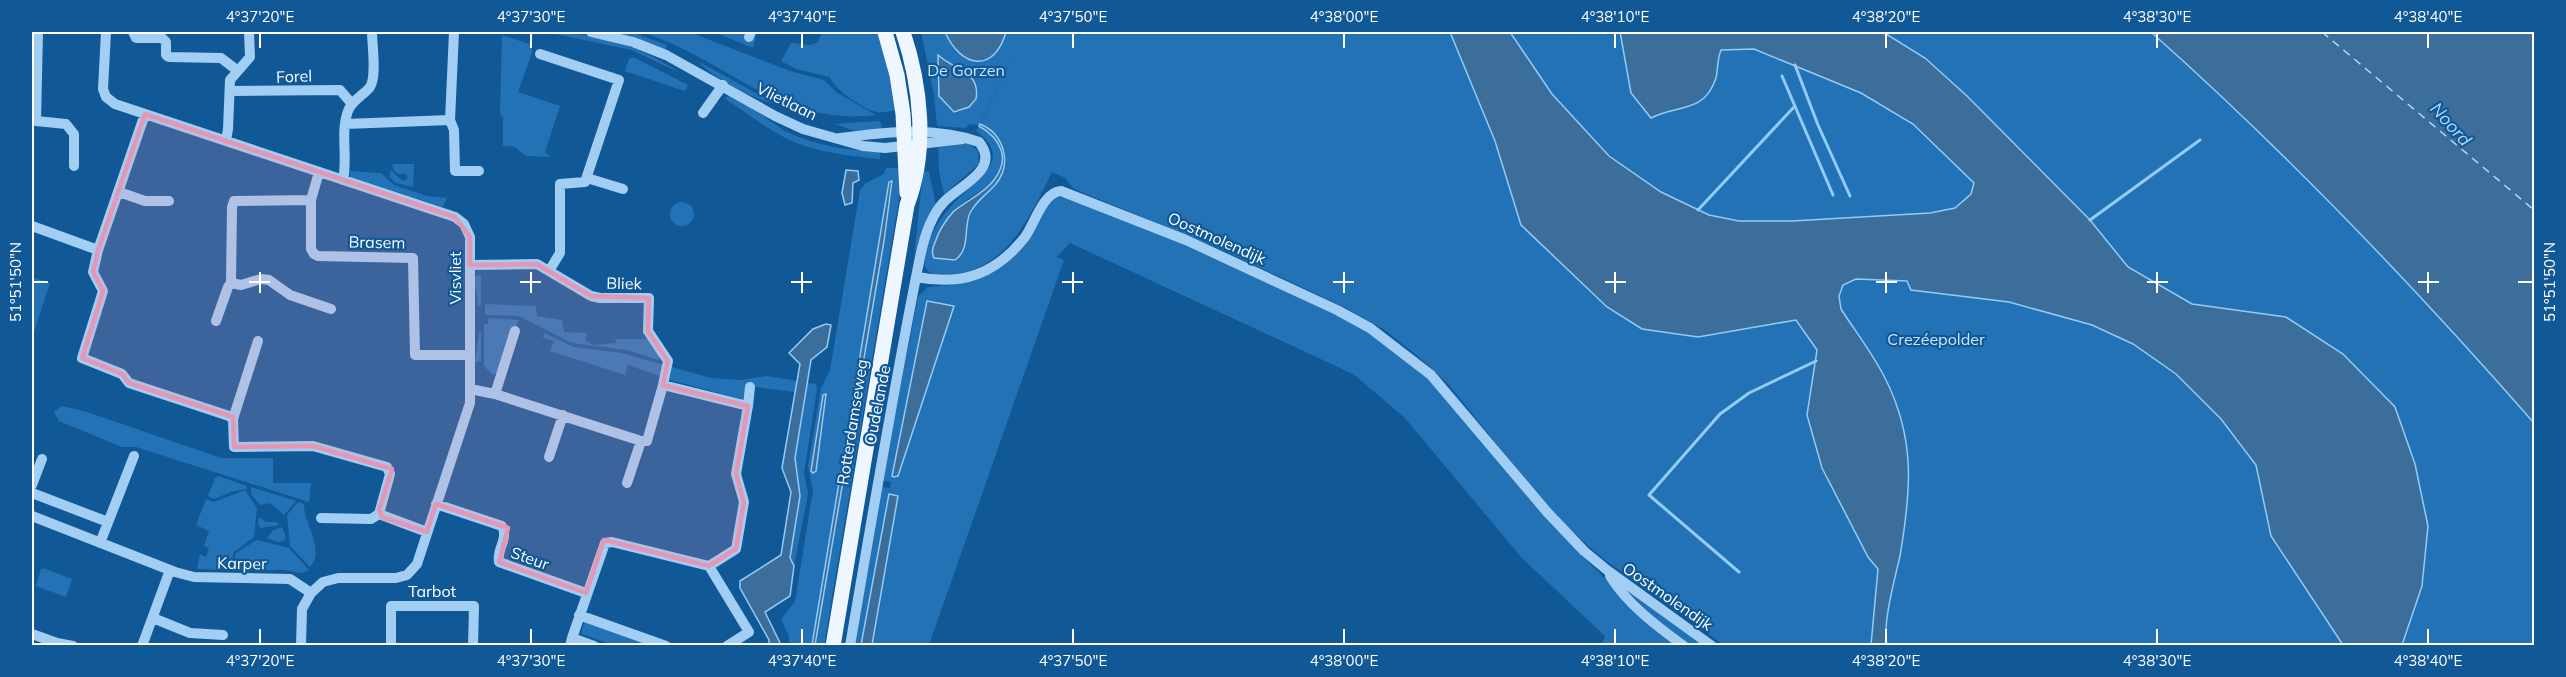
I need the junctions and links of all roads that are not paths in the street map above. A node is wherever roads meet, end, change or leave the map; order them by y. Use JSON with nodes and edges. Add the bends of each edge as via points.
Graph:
{"nodes":[{"id":1,"x":38,"y":32,"type":"edge"},
{"id":2,"x":106,"y":32,"type":"edge"},
{"id":3,"x":133,"y":32,"type":"edge"},
{"id":4,"x":249,"y":32,"type":"edge"},
{"id":5,"x":372,"y":32,"type":"edge"},
{"id":6,"x":454,"y":32,"type":"edge"},
{"id":7,"x":591,"y":32,"type":"edge"},
{"id":8,"x":885,"y":32,"type":"edge"},
{"id":9,"x":903,"y":32,"type":"edge"},
{"id":10,"x":540,"y":54,"type":"dead end"},
{"id":11,"x":238,"y":70,"type":"junction"},
{"id":12,"x":723,"y":85,"type":"junction"},
{"id":13,"x":230,"y":91,"type":"junction"},
{"id":14,"x":352,"y":104,"type":"junction"},
{"id":15,"x":703,"y":112,"type":"dead end"},
{"id":16,"x":145,"y":114,"type":"junction"},
{"id":17,"x":450,"y":120,"type":"junction"},
{"id":18,"x":345,"y":124,"type":"junction"},
{"id":19,"x":840,"y":138,"type":"junction"},
{"id":20,"x":912,"y":139,"type":"junction"},
{"id":21,"x":226,"y":141,"type":"junction"},
{"id":22,"x":74,"y":166,"type":"dead end"},
{"id":23,"x":479,"y":171,"type":"dead end"},
{"id":24,"x":319,"y":172,"type":"junction"},
{"id":25,"x":587,"y":178,"type":"junction"},
{"id":26,"x":343,"y":180,"type":"junction"},
{"id":27,"x":623,"y":189,"type":"dead end"},
{"id":28,"x":119,"y":192,"type":"junction"},
{"id":29,"x":310,"y":200,"type":"junction"},
{"id":30,"x":169,"y":201,"type":"dead end"},
{"id":31,"x":32,"y":226,"type":"edge"},
{"id":32,"x":98,"y":250,"type":"junction"},
{"id":33,"x":470,"y":265,"type":"junction"},
{"id":34,"x":549,"y":271,"type":"junction"},
{"id":35,"x":917,"y":277,"type":"junction"},
{"id":36,"x":231,"y":283,"type":"junction"},
{"id":37,"x":332,"y":309,"type":"dead end"},
{"id":38,"x":216,"y":321,"type":"dead end"},
{"id":39,"x":515,"y":331,"type":"dead end"},
{"id":40,"x":258,"y":341,"type":"dead end"},
{"id":41,"x":470,"y":355,"type":"junction"},
{"id":42,"x":663,"y":385,"type":"junction"},
{"id":43,"x":750,"y":387,"type":"dead end"},
{"id":44,"x":470,"y":389,"type":"junction"},
{"id":45,"x":495,"y":394,"type":"junction"},
{"id":46,"x":748,"y":406,"type":"junction"},
{"id":47,"x":563,"y":416,"type":"junction"},
{"id":48,"x":233,"y":419,"type":"junction"},
{"id":49,"x":641,"y":441,"type":"junction"},
{"id":50,"x":134,"y":456,"type":"dead end"},
{"id":51,"x":549,"y":457,"type":"dead end"},
{"id":52,"x":42,"y":459,"type":"dead end"},
{"id":53,"x":627,"y":483,"type":"dead end"},
{"id":54,"x":32,"y":485,"type":"edge"},
{"id":55,"x":32,"y":493,"type":"edge"},
{"id":56,"x":436,"y":504,"type":"junction"},
{"id":57,"x":379,"y":514,"type":"junction"},
{"id":58,"x":32,"y":516,"type":"edge"},
{"id":59,"x":321,"y":518,"type":"dead end"},
{"id":60,"x":108,"y":522,"type":"junction"},
{"id":61,"x":427,"y":532,"type":"junction"},
{"id":62,"x":100,"y":543,"type":"junction"},
{"id":63,"x":709,"y":566,"type":"junction"},
{"id":64,"x":170,"y":570,"type":"junction"},
{"id":65,"x":1607,"y":570,"type":"junction"},
{"id":66,"x":311,"y":593,"type":"junction"},
{"id":67,"x":586,"y":593,"type":"junction"},
{"id":68,"x":579,"y":615,"type":"junction"},
{"id":69,"x":153,"y":618,"type":"junction"},
{"id":70,"x":32,"y":634,"type":"edge"},
{"id":71,"x":223,"y":635,"type":"dead end"},
{"id":72,"x":571,"y":642,"type":"edge"},
{"id":73,"x":73,"y":645,"type":"edge"},
{"id":74,"x":142,"y":645,"type":"edge"},
{"id":75,"x":301,"y":645,"type":"edge"},
{"id":76,"x":391,"y":645,"type":"edge"},
{"id":77,"x":473,"y":645,"type":"edge"},
{"id":78,"x":594,"y":645,"type":"edge"},
{"id":79,"x":666,"y":645,"type":"edge"},
{"id":80,"x":727,"y":645,"type":"edge"},
{"id":81,"x":833,"y":645,"type":"edge"},
{"id":82,"x":850,"y":645,"type":"edge"},
{"id":83,"x":1684,"y":645,"type":"edge"},
{"id":84,"x":1712,"y":645,"type":"edge"}],
"edges":[{"from":1,"to":22,"type":"street","via":[[36,121],[66,124],[74,134]]},
{"from":2,"to":16,"type":"street","name":"Visvliet","via":[[106,97]]},
{"from":3,"to":11,"type":"street","via":[[136,38],[162,38],[169,57],[221,58]]},
{"from":4,"to":11,"type":"street","via":[[250,57]]},
{"from":5,"to":14,"type":"street","via":[[371,86]]},
{"from":6,"to":17,"type":"street"},
{"from":7,"to":12,"type":"street","name":"Vlietlaan","via":[[666,55]]},
{"from":8,"to":20,"type":"main road","name":"Rotterdamseweg"},
{"from":9,"to":20,"type":"main road","name":"Rotterdamseweg","via":[[919,96]]},
{"from":10,"to":25,"type":"street","via":[[619,80]]},
{"from":11,"to":13,"type":"street","via":[[230,80]]},
{"from":12,"to":15,"type":"street"},
{"from":12,"to":19,"type":"street","name":"Vlietlaan","via":[[803,129]]},
{"from":13,"to":14,"type":"street","name":"Forel","via":[[340,90]]},
{"from":13,"to":21,"type":"street"},
{"from":14,"to":18,"type":"street"},
{"from":16,"to":21,"type":"street","name":"Visvliet"},
{"from":16,"to":28,"type":"street"},
{"from":17,"to":18,"type":"street"},
{"from":17,"to":23,"type":"street","via":[[454,130],[455,171]]},
{"from":18,"to":26,"type":"street"},
{"from":19,"to":20,"type":"street","name":"Vlietlaan","via":[[886,132]]},
{"from":19,"to":20,"type":"street","name":"Vlietlaan","via":[[869,147]]},
{"from":20,"to":35,"type":"street","via":[[969,138],[982,146],[985,165],[936,212],[924,239]]},
{"from":20,"to":81,"type":"main road","name":"Rotterdamseweg","via":[[918,171],[907,205]]},
{"from":21,"to":24,"type":"street","name":"Visvliet"},
{"from":24,"to":26,"type":"street","name":"Visvliet"},
{"from":24,"to":29,"type":"street","name":"Brasem"},
{"from":25,"to":27,"type":"street"},
{"from":25,"to":34,"type":"street","via":[[585,182],[560,184],[560,253]]},
{"from":26,"to":33,"type":"street","name":"Visvliet","via":[[455,217],[470,237]]},
{"from":28,"to":30,"type":"street","via":[[146,201]]},
{"from":28,"to":32,"type":"street"},
{"from":29,"to":36,"type":"street","via":[[234,201]]},
{"from":29,"to":41,"type":"street","name":"Brasem","via":[[314,254],[413,258],[416,357]]},
{"from":31,"to":32,"type":"street"},
{"from":32,"to":48,"type":"street","via":[[93,272],[103,291],[82,358],[122,374],[129,383]]},
{"from":33,"to":34,"type":"street","name":"Bliek","via":[[537,264]]},
{"from":33,"to":41,"type":"street","name":"Visvliet"},
{"from":34,"to":42,"type":"street","name":"Bliek","via":[[591,296],[649,298],[648,331],[668,361]]},
{"from":35,"to":65,"type":"street","name":"Oostmolendijk","via":[[953,281],[987,270],[1018,244],[1047,198],[1056,191],[1186,240],[1337,310],[1400,349],[1431,375],[1547,512]]},
{"from":35,"to":82,"type":"street","name":"Oudelande"},
{"from":36,"to":37,"type":"street","via":[[269,280],[290,295]]},
{"from":36,"to":38,"type":"street"},
{"from":39,"to":45,"type":"street"},
{"from":40,"to":48,"type":"street"},
{"from":41,"to":44,"type":"street","name":"Visvliet"},
{"from":42,"to":46,"type":"street"},
{"from":42,"to":49,"type":"street","via":[[647,441]]},
{"from":43,"to":46,"type":"street"},
{"from":44,"to":45,"type":"street"},
{"from":44,"to":56,"type":"street","name":"Visvliet","via":[[470,403]]},
{"from":45,"to":47,"type":"street"},
{"from":46,"to":63,"type":"street","via":[[736,474],[744,502],[736,549]]},
{"from":47,"to":49,"type":"street"},
{"from":47,"to":51,"type":"street"},
{"from":48,"to":57,"type":"street","via":[[234,447],[313,446],[387,467],[390,474]]},
{"from":49,"to":53,"type":"street"},
{"from":50,"to":60,"type":"street"},
{"from":52,"to":54,"type":"street"},
{"from":55,"to":60,"type":"street"},
{"from":56,"to":61,"type":"street","name":"Visvliet"},
{"from":56,"to":67,"type":"street","name":"Steur","via":[[502,526],[505,535],[499,562]]},
{"from":57,"to":59,"type":"street","via":[[371,519]]},
{"from":57,"to":61,"type":"street"},
{"from":58,"to":62,"type":"street","name":"Karper"},
{"from":60,"to":62,"type":"street"},
{"from":61,"to":66,"type":"street","name":"Visvliet","via":[[417,564],[407,575],[338,578],[323,582]]},
{"from":62,"to":64,"type":"street","name":"Karper"},
{"from":63,"to":67,"type":"street","via":[[604,543]]},
{"from":63,"to":80,"type":"street","via":[[750,632]]},
{"from":64,"to":66,"type":"street","name":"Karper","via":[[194,577],[290,579]]},
{"from":64,"to":69,"type":"street"},
{"from":65,"to":83,"type":"street","name":"Oostmolendijk","via":[[1615,585],[1647,617]]},
{"from":65,"to":84,"type":"street","name":"Oostmolendijk"},
{"from":66,"to":75,"type":"street","via":[[302,609]]},
{"from":67,"to":68,"type":"street"},
{"from":68,"to":72,"type":"street"},
{"from":68,"to":79,"type":"street"},
{"from":69,"to":71,"type":"street","via":[[190,633]]},
{"from":69,"to":74,"type":"street"},
{"from":70,"to":73,"type":"street"},
{"from":72,"to":78,"type":"street"},
{"from":76,"to":77,"type":"street","name":"Tarbot","via":[[391,606],[474,606]]}]}
